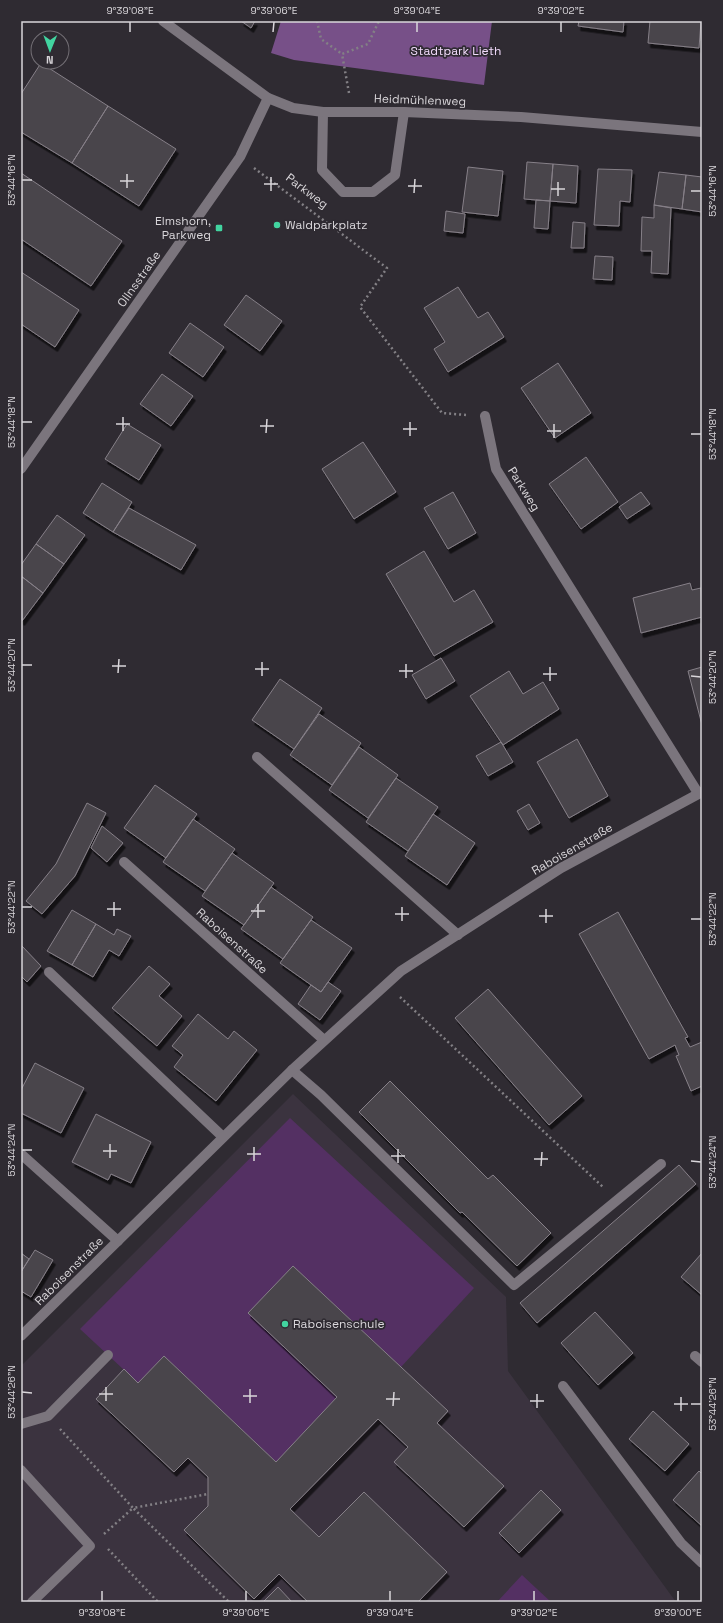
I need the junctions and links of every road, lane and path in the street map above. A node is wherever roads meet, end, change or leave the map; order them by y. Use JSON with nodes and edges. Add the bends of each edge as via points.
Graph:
{"nodes":[{"id":1,"x":163,"y":21,"type":"edge"},
{"id":2,"x":317,"y":21,"type":"edge"},
{"id":3,"x":379,"y":21,"type":"edge"},
{"id":4,"x":342,"y":54,"type":"junction"},
{"id":5,"x":268,"y":98,"type":"junction"},
{"id":6,"x":323,"y":112,"type":"junction"},
{"id":7,"x":352,"y":112,"type":"junction"},
{"id":8,"x":404,"y":112,"type":"junction"},
{"id":9,"x":702,"y":132,"type":"edge"},
{"id":10,"x":240,"y":157,"type":"junction"},
{"id":11,"x":485,"y":416,"type":"joint"},
{"id":12,"x":22,"y":464,"type":"edge"},
{"id":13,"x":257,"y":757,"type":"dead end"},
{"id":14,"x":700,"y":792,"type":"edge"},
{"id":15,"x":124,"y":862,"type":"dead end"},
{"id":16,"x":458,"y":935,"type":"junction"},
{"id":17,"x":49,"y":972,"type":"dead end"},
{"id":18,"x":386,"y":985,"type":"junction"},
{"id":19,"x":324,"y":1040,"type":"junction"},
{"id":20,"x":292,"y":1070,"type":"junction"},
{"id":21,"x":223,"y":1137,"type":"junction"},
{"id":22,"x":21,"y":1154,"type":"edge"},
{"id":23,"x":661,"y":1164,"type":"dead end"},
{"id":24,"x":617,"y":1200,"type":"junction"},
{"id":25,"x":118,"y":1241,"type":"junction"},
{"id":26,"x":21,"y":1336,"type":"edge"},
{"id":27,"x":108,"y":1355,"type":"dead end"},
{"id":28,"x":563,"y":1386,"type":"dead end"},
{"id":29,"x":48,"y":1416,"type":"junction"},
{"id":30,"x":21,"y":1424,"type":"edge"},
{"id":31,"x":21,"y":1470,"type":"edge"},
{"id":32,"x":208,"y":1494,"type":"dead end"},
{"id":33,"x":133,"y":1508,"type":"junction"},
{"id":34,"x":94,"y":1542,"type":"junction"},
{"id":35,"x":702,"y":1563,"type":"edge"},
{"id":36,"x":32,"y":1602,"type":"edge"},
{"id":37,"x":158,"y":1602,"type":"edge"},
{"id":38,"x":229,"y":1602,"type":"edge"}],
"edges":[{"from":1,"to":5,"type":"street","name":"Heidmühlenweg"},
{"from":2,"to":4,"type":"path","via":[[321,39]]},
{"from":3,"to":4,"type":"path","via":[[368,44]]},
{"from":4,"to":7,"type":"path"},
{"from":5,"to":6,"type":"street","name":"Heidmühlenweg","via":[[293,108]]},
{"from":5,"to":10,"type":"street","name":"Ollnsstraße"},
{"from":6,"to":7,"type":"street","name":"Heidmühlenweg"},
{"from":6,"to":8,"type":"street","via":[[322,170],[343,192],[373,192],[395,175]]},
{"from":7,"to":8,"type":"street","name":"Heidmühlenweg"},
{"from":8,"to":9,"type":"street","name":"Heidmühlenweg","via":[[521,117]]},
{"from":10,"to":11,"type":"path","name":"Parkweg","via":[[386,268],[360,307],[442,413]]},
{"from":10,"to":12,"type":"street","name":"Ollnsstraße"},
{"from":11,"to":14,"type":"street","name":"Parkweg","via":[[496,469]]},
{"from":13,"to":16,"type":"street"},
{"from":14,"to":16,"type":"street","name":"Raboisenstraße","via":[[561,868]]},
{"from":15,"to":19,"type":"street","name":"Raboisenstraße"},
{"from":16,"to":18,"type":"street","name":"Raboisenstraße","via":[[401,971]]},
{"from":17,"to":21,"type":"street"},
{"from":18,"to":19,"type":"street","name":"Raboisenstraße"},
{"from":18,"to":24,"type":"path"},
{"from":19,"to":20,"type":"street","name":"Raboisenstraße"},
{"from":20,"to":21,"type":"street","name":"Raboisenstraße"},
{"from":20,"to":24,"type":"street","via":[[321,1095],[514,1285]]},
{"from":21,"to":25,"type":"street","name":"Raboisenstraße"},
{"from":22,"to":25,"type":"street","name":"Raboisenstraße"},
{"from":23,"to":24,"type":"street"},
{"from":25,"to":26,"type":"street","name":"Raboisenstraße"},
{"from":27,"to":29,"type":"street"},
{"from":28,"to":35,"type":"street","via":[[681,1543]]},
{"from":29,"to":30,"type":"street"},
{"from":29,"to":33,"type":"path"},
{"from":31,"to":34,"type":"street"},
{"from":32,"to":33,"type":"path"},
{"from":33,"to":34,"type":"path"},
{"from":33,"to":38,"type":"path"},
{"from":34,"to":36,"type":"street"},
{"from":34,"to":37,"type":"path"}]}
